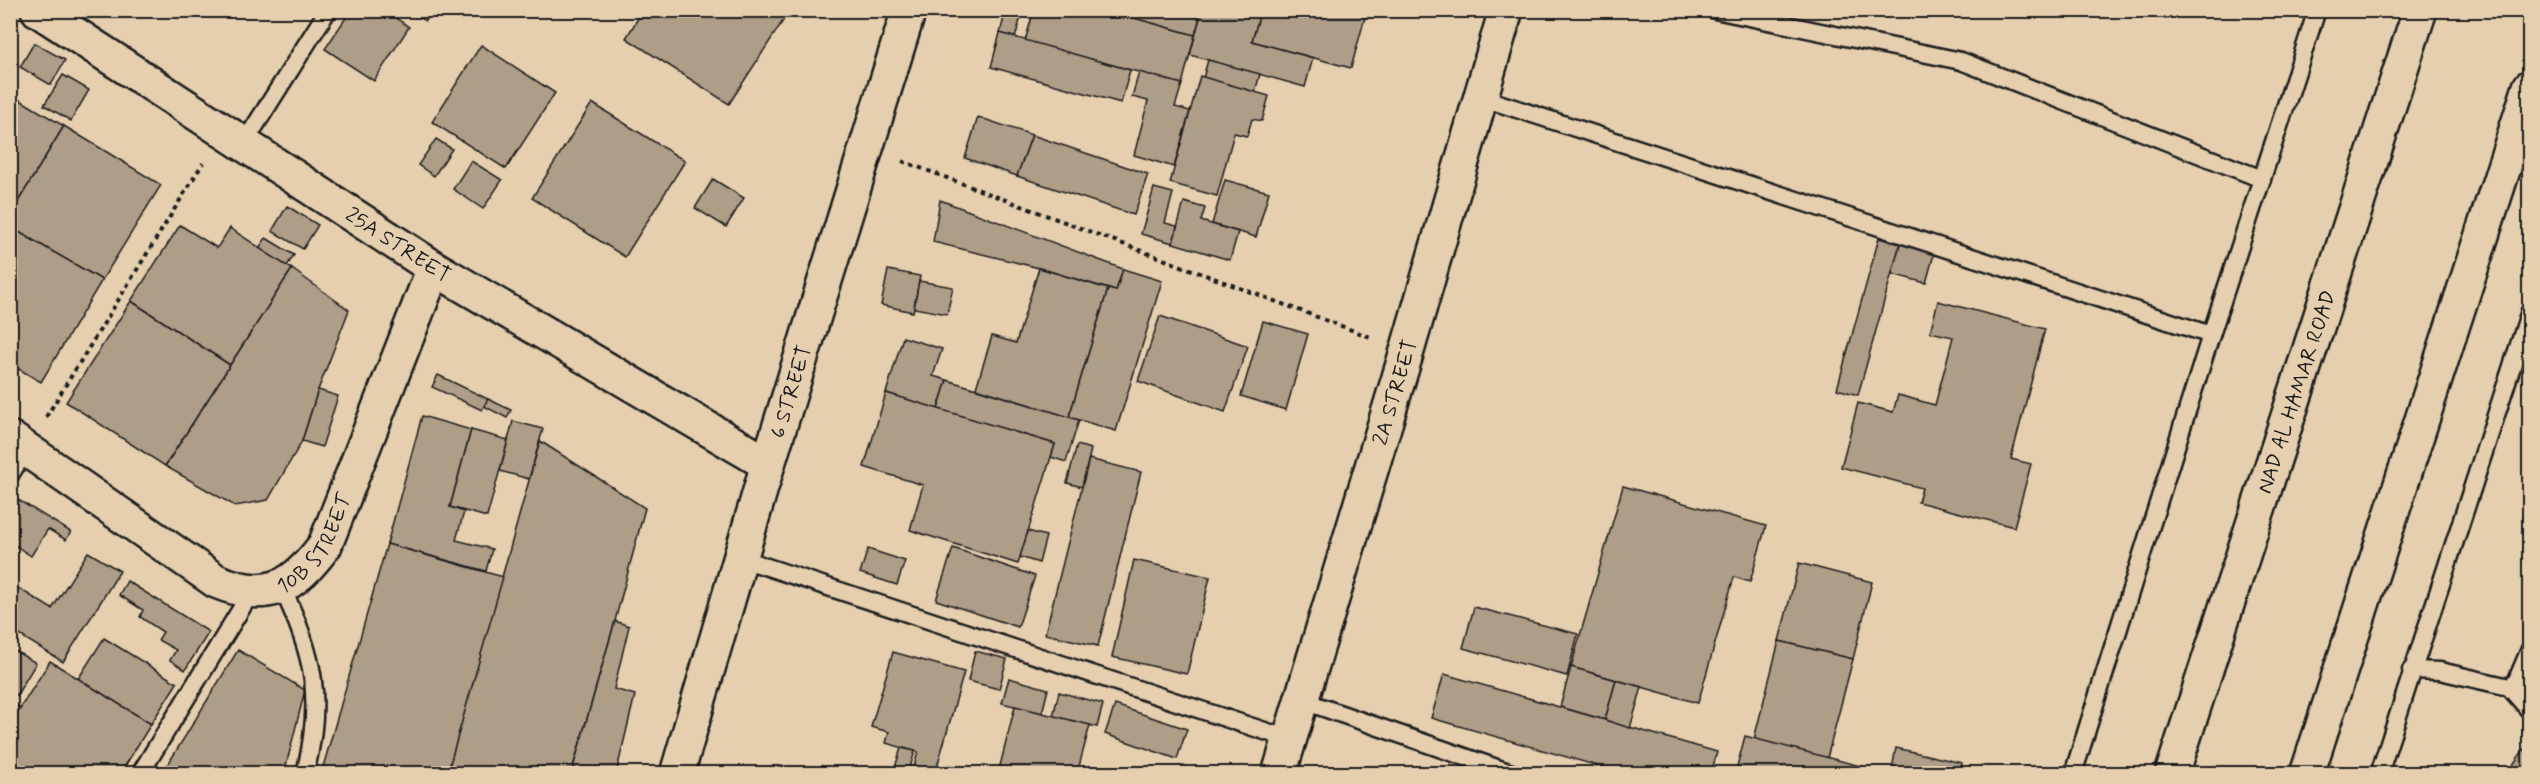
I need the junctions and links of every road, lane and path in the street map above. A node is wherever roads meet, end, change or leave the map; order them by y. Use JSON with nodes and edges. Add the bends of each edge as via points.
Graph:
{"nodes":[{"id":1,"x":38,"y":10,"type":"edge"},
{"id":2,"x":328,"y":10,"type":"edge"},
{"id":3,"x":909,"y":10,"type":"edge"},
{"id":4,"x":1506,"y":10,"type":"edge"},
{"id":5,"x":1715,"y":10,"type":"edge"},
{"id":6,"x":2317,"y":10,"type":"edge"},
{"id":7,"x":2420,"y":10,"type":"edge"},
{"id":8,"x":2529,"y":87,"type":"edge"},
{"id":9,"x":1480,"y":97,"type":"junction"},
{"id":10,"x":233,"y":138,"type":"junction"},
{"id":11,"x":867,"y":148,"type":"junction"},
{"id":12,"x":2262,"y":179,"type":"junction"},
{"id":13,"x":434,"y":268,"type":"junction"},
{"id":14,"x":2529,"y":311,"type":"edge"},
{"id":15,"x":2211,"y":335,"type":"junction"},
{"id":16,"x":1407,"y":351,"type":"junction"},
{"id":17,"x":16,"y":454,"type":"edge"},
{"id":18,"x":768,"y":464,"type":"junction"},
{"id":19,"x":740,"y":558,"type":"junction"},
{"id":20,"x":267,"y":589,"type":"junction"},
{"id":21,"x":2529,"y":649,"type":"edge"},
{"id":22,"x":2411,"y":670,"type":"junction"},
{"id":23,"x":2509,"y":687,"type":"junction"},
{"id":24,"x":1301,"y":700,"type":"junction"},
{"id":25,"x":2529,"y":711,"type":"edge"},
{"id":26,"x":1289,"y":739,"type":"junction"},
{"id":27,"x":140,"y":774,"type":"edge"},
{"id":28,"x":305,"y":774,"type":"edge"},
{"id":29,"x":677,"y":774,"type":"edge"},
{"id":30,"x":1279,"y":774,"type":"edge"},
{"id":31,"x":1514,"y":774,"type":"edge"},
{"id":32,"x":2073,"y":774,"type":"edge"},
{"id":33,"x":2172,"y":774,"type":"edge"},
{"id":34,"x":2307,"y":774,"type":"edge"},
{"id":35,"x":2379,"y":774,"type":"edge"}],
"edges":[{"from":1,"to":10,"type":"street","name":"25A STREET"},
{"from":2,"to":10,"type":"lane"},
{"from":3,"to":11,"type":"street","name":"6 STREET"},
{"from":4,"to":9,"type":"street","name":"2A STREET"},
{"from":5,"to":12,"type":"lane","via":[[1961,61]]},
{"from":6,"to":12,"type":"lane"},
{"from":7,"to":33,"type":"street","name":"NAD AL HAMAR ROAD"},
{"from":8,"to":34,"type":"street"},
{"from":9,"to":15,"type":"lane"},
{"from":9,"to":16,"type":"street","name":"2A STREET"},
{"from":10,"to":13,"type":"street","name":"25A STREET"},
{"from":10,"to":17,"type":"path"},
{"from":11,"to":16,"type":"path"},
{"from":11,"to":18,"type":"street","name":"6 STREET"},
{"from":12,"to":15,"type":"lane"},
{"from":13,"to":18,"type":"street","name":"25A STREET"},
{"from":13,"to":20,"type":"street","name":"10B STREET","via":[[325,545],[306,570]]},
{"from":14,"to":22,"type":"lane"},
{"from":15,"to":32,"type":"lane"},
{"from":16,"to":24,"type":"street","name":"2A STREET"},
{"from":17,"to":20,"type":"street","name":"10B STREET","via":[[209,576],[234,589]]},
{"from":18,"to":19,"type":"street","name":"6 STREET"},
{"from":19,"to":26,"type":"lane"},
{"from":19,"to":29,"type":"street","name":"6 STREET"},
{"from":20,"to":27,"type":"lane"},
{"from":20,"to":28,"type":"lane","via":[[310,658],[315,688],[312,744]]},
{"from":21,"to":23,"type":"lane","via":[[2516,682]]},
{"from":22,"to":23,"type":"lane","via":[[2440,671]]},
{"from":22,"to":35,"type":"lane"},
{"from":23,"to":25,"type":"lane"},
{"from":24,"to":26,"type":"street","name":"2A STREET"},
{"from":24,"to":31,"type":"lane"},
{"from":26,"to":30,"type":"street","name":"2A STREET"}]}
